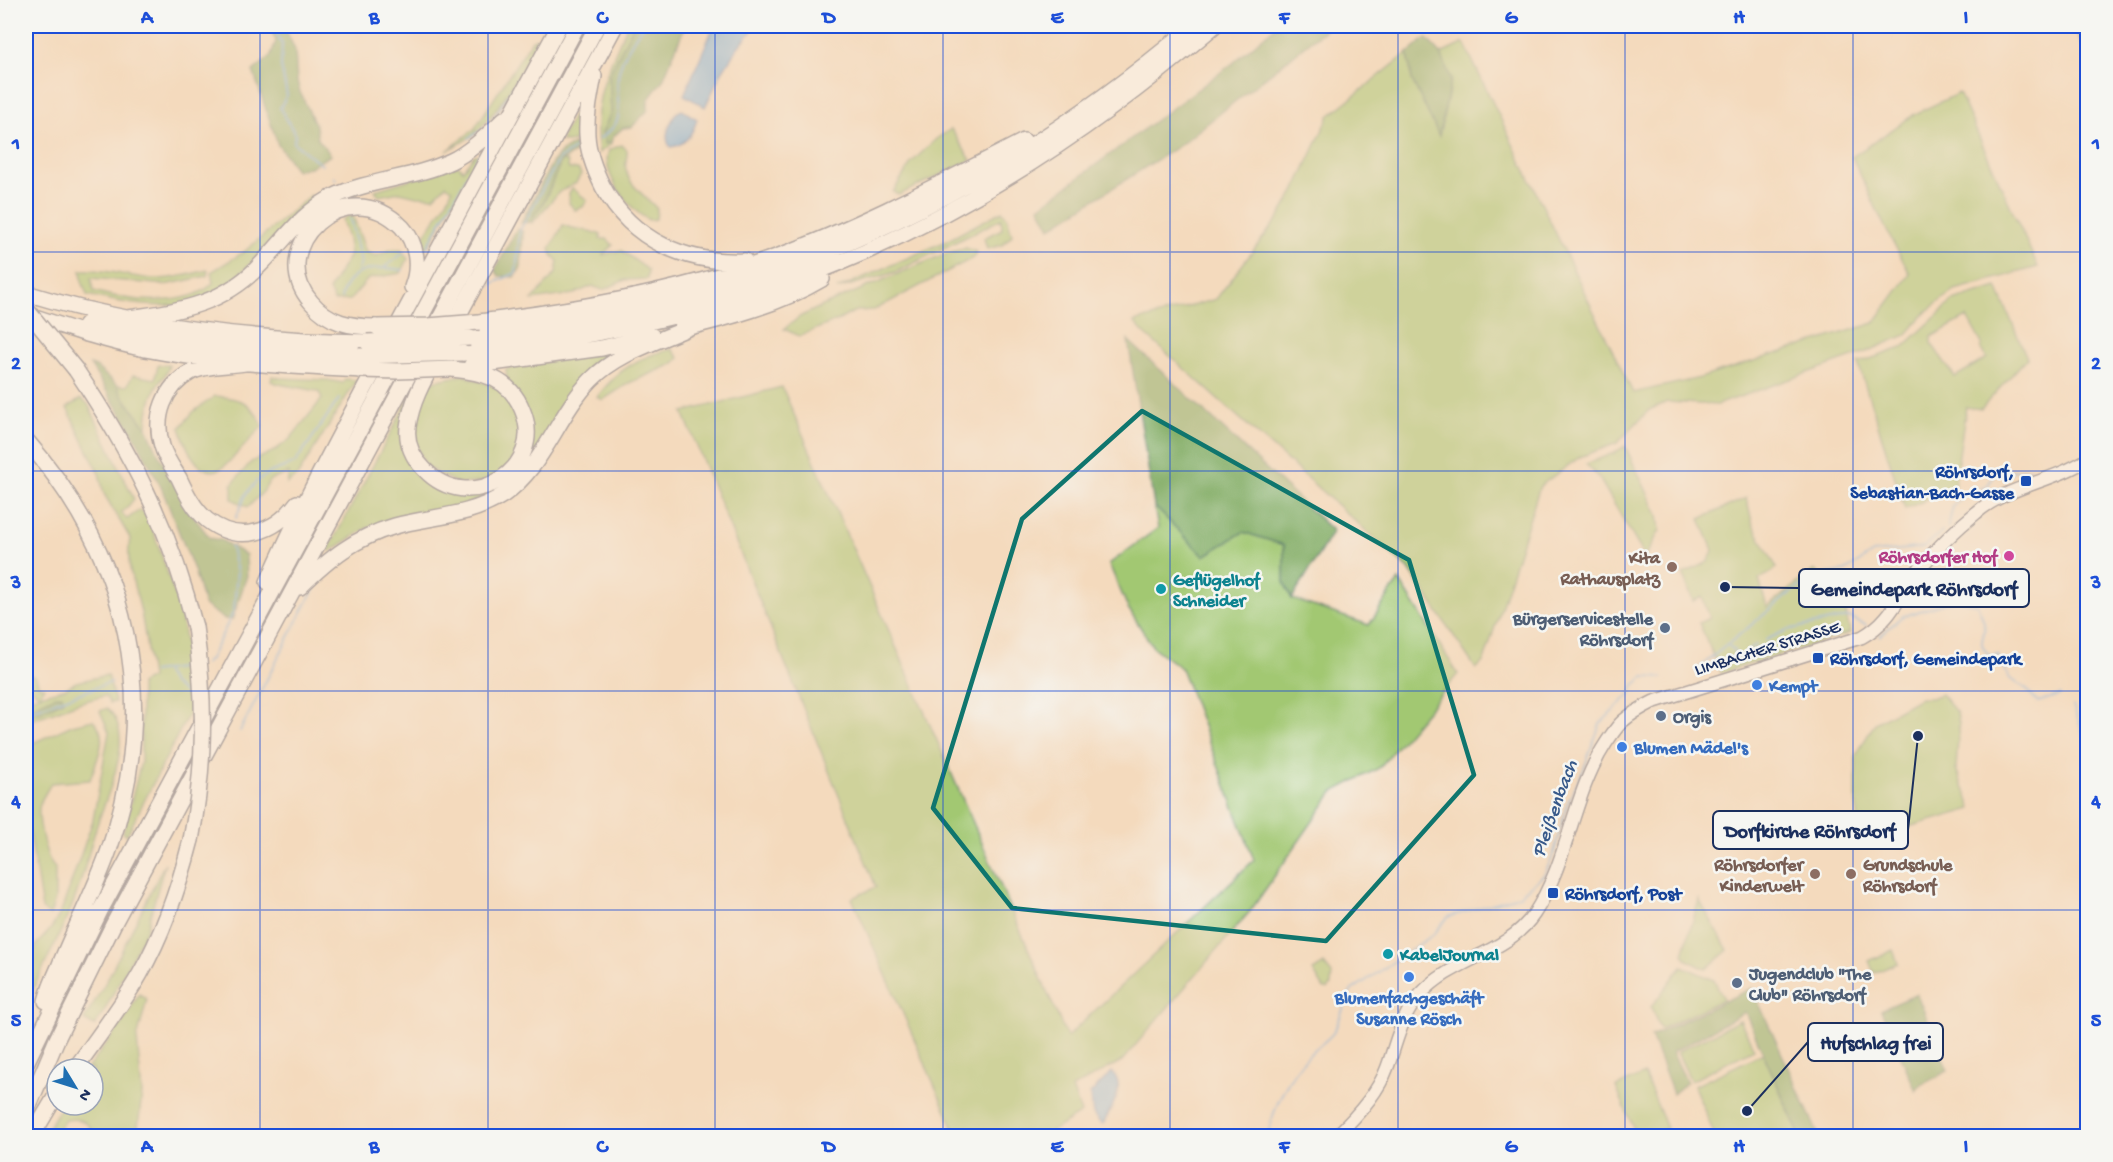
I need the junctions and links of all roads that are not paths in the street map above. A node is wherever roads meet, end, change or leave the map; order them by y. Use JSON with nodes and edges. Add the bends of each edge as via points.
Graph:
{"nodes":[{"id":1,"x":559,"y":26,"type":"edge"},
{"id":2,"x":578,"y":26,"type":"edge"},
{"id":3,"x":597,"y":26,"type":"edge"},
{"id":4,"x":615,"y":26,"type":"edge"},
{"id":5,"x":1192,"y":26,"type":"edge"},
{"id":6,"x":1214,"y":26,"type":"edge"},
{"id":7,"x":600,"y":55,"type":"junction"},
{"id":8,"x":515,"y":108,"type":"junction"},
{"id":9,"x":1056,"y":130,"type":"junction"},
{"id":10,"x":865,"y":252,"type":"junction"},
{"id":11,"x":766,"y":260,"type":"junction"},
{"id":12,"x":26,"y":293,"type":"edge"},
{"id":13,"x":26,"y":308,"type":"edge"},
{"id":14,"x":26,"y":314,"type":"edge"},
{"id":15,"x":128,"y":318,"type":"junction"},
{"id":16,"x":399,"y":324,"type":"junction"},
{"id":17,"x":690,"y":327,"type":"junction"},
{"id":18,"x":245,"y":363,"type":"junction"},
{"id":19,"x":360,"y":363,"type":"junction"},
{"id":20,"x":452,"y":369,"type":"junction"},
{"id":21,"x":26,"y":440,"type":"edge"},
{"id":22,"x":2088,"y":459,"type":"edge"},
{"id":23,"x":318,"y":475,"type":"junction"},
{"id":24,"x":289,"y":597,"type":"junction"},
{"id":25,"x":240,"y":652,"type":"junction"},
{"id":26,"x":38,"y":1036,"type":"junction"},
{"id":27,"x":84,"y":1057,"type":"edge"},
{"id":28,"x":26,"y":1063,"type":"edge"},
{"id":29,"x":26,"y":1112,"type":"edge"},
{"id":30,"x":45,"y":1115,"type":"edge"},
{"id":31,"x":32,"y":1137,"type":"edge"},
{"id":32,"x":1336,"y":1137,"type":"edge"}],
"edges":[{"from":1,"to":8,"type":"highway"},
{"from":2,"to":25,"type":"highway"},
{"from":3,"to":24,"type":"highway"},
{"from":4,"to":7,"type":"highway"},
{"from":5,"to":9,"type":"highway"},
{"from":6,"to":10,"type":"highway","via":[[1051,151],[976,197]]},
{"from":7,"to":11,"type":"highway","via":[[587,114],[590,155],[610,200],[625,219],[641,233],[680,254],[720,262]]},
{"from":7,"to":20,"type":"highway","via":[[411,409],[407,430],[411,452],[434,480],[462,490],[486,487],[517,463],[527,437],[524,412],[510,389],[496,379],[484,373]]},
{"from":8,"to":15,"type":"highway","via":[[453,160],[331,198],[299,223],[240,284],[217,298],[170,313]]},
{"from":8,"to":16,"type":"highway"},
{"from":9,"to":11,"type":"highway","via":[[1025,141],[848,228]]},
{"from":9,"to":15,"type":"highway","bridge":true,"via":[[925,208],[852,242],[743,283],[637,312],[470,338],[367,342],[258,337]]},
{"from":10,"to":17,"type":"highway","via":[[787,296]]},
{"from":10,"to":19,"type":"highway","bridge":true,"via":[[748,296],[603,333],[539,344]]},
{"from":11,"to":16,"type":"highway","bridge":true,"via":[[597,305],[428,327],[344,324],[321,313],[299,281],[300,250],[308,232],[323,217],[344,208],[372,208],[391,217],[404,230],[414,245],[416,270]]},
{"from":12,"to":15,"type":"highway"},
{"from":13,"to":19,"type":"highway","via":[[94,326],[207,346]]},
{"from":13,"to":27,"type":"highway","bridge":true,"via":[[76,370],[117,433],[155,507],[178,566],[195,627],[202,690],[204,736],[199,796],[191,840],[171,907],[141,972]]},
{"from":14,"to":18,"type":"highway","via":[[142,348]]},
{"from":16,"to":23,"type":"highway"},
{"from":17,"to":20,"type":"highway","via":[[602,348]]},
{"from":17,"to":24,"type":"highway","via":[[623,357],[592,379],[534,465],[504,495],[462,514],[373,534],[337,553]]},
{"from":18,"to":19,"type":"highway"},
{"from":18,"to":23,"type":"highway","via":[[192,371],[177,382],[160,411],[162,448],[196,508],[206,519],[229,531],[260,532],[284,518]]},
{"from":19,"to":20,"type":"highway","bridge":true,"via":[[398,371]]},
{"from":21,"to":26,"type":"highway","via":[[69,494],[104,561],[122,615],[134,689],[132,757],[119,820],[47,995]]},
{"from":22,"to":32,"type":"street","name":"LIMBACHER STRASSE","via":[[1982,507],[1935,551],[1908,584],[1890,615],[1873,631],[1653,702],[1622,722],[1600,752],[1587,779],[1550,885],[1532,916],[1510,938],[1445,973],[1420,995],[1403,1020],[1381,1080]]},
{"from":23,"to":25,"type":"highway","via":[[287,537]]},
{"from":24,"to":29,"type":"highway","via":[[113,925]]},
{"from":25,"to":26,"type":"highway","via":[[100,911]]},
{"from":26,"to":28,"type":"highway"},
{"from":30,"to":31,"type":"highway"}]}
